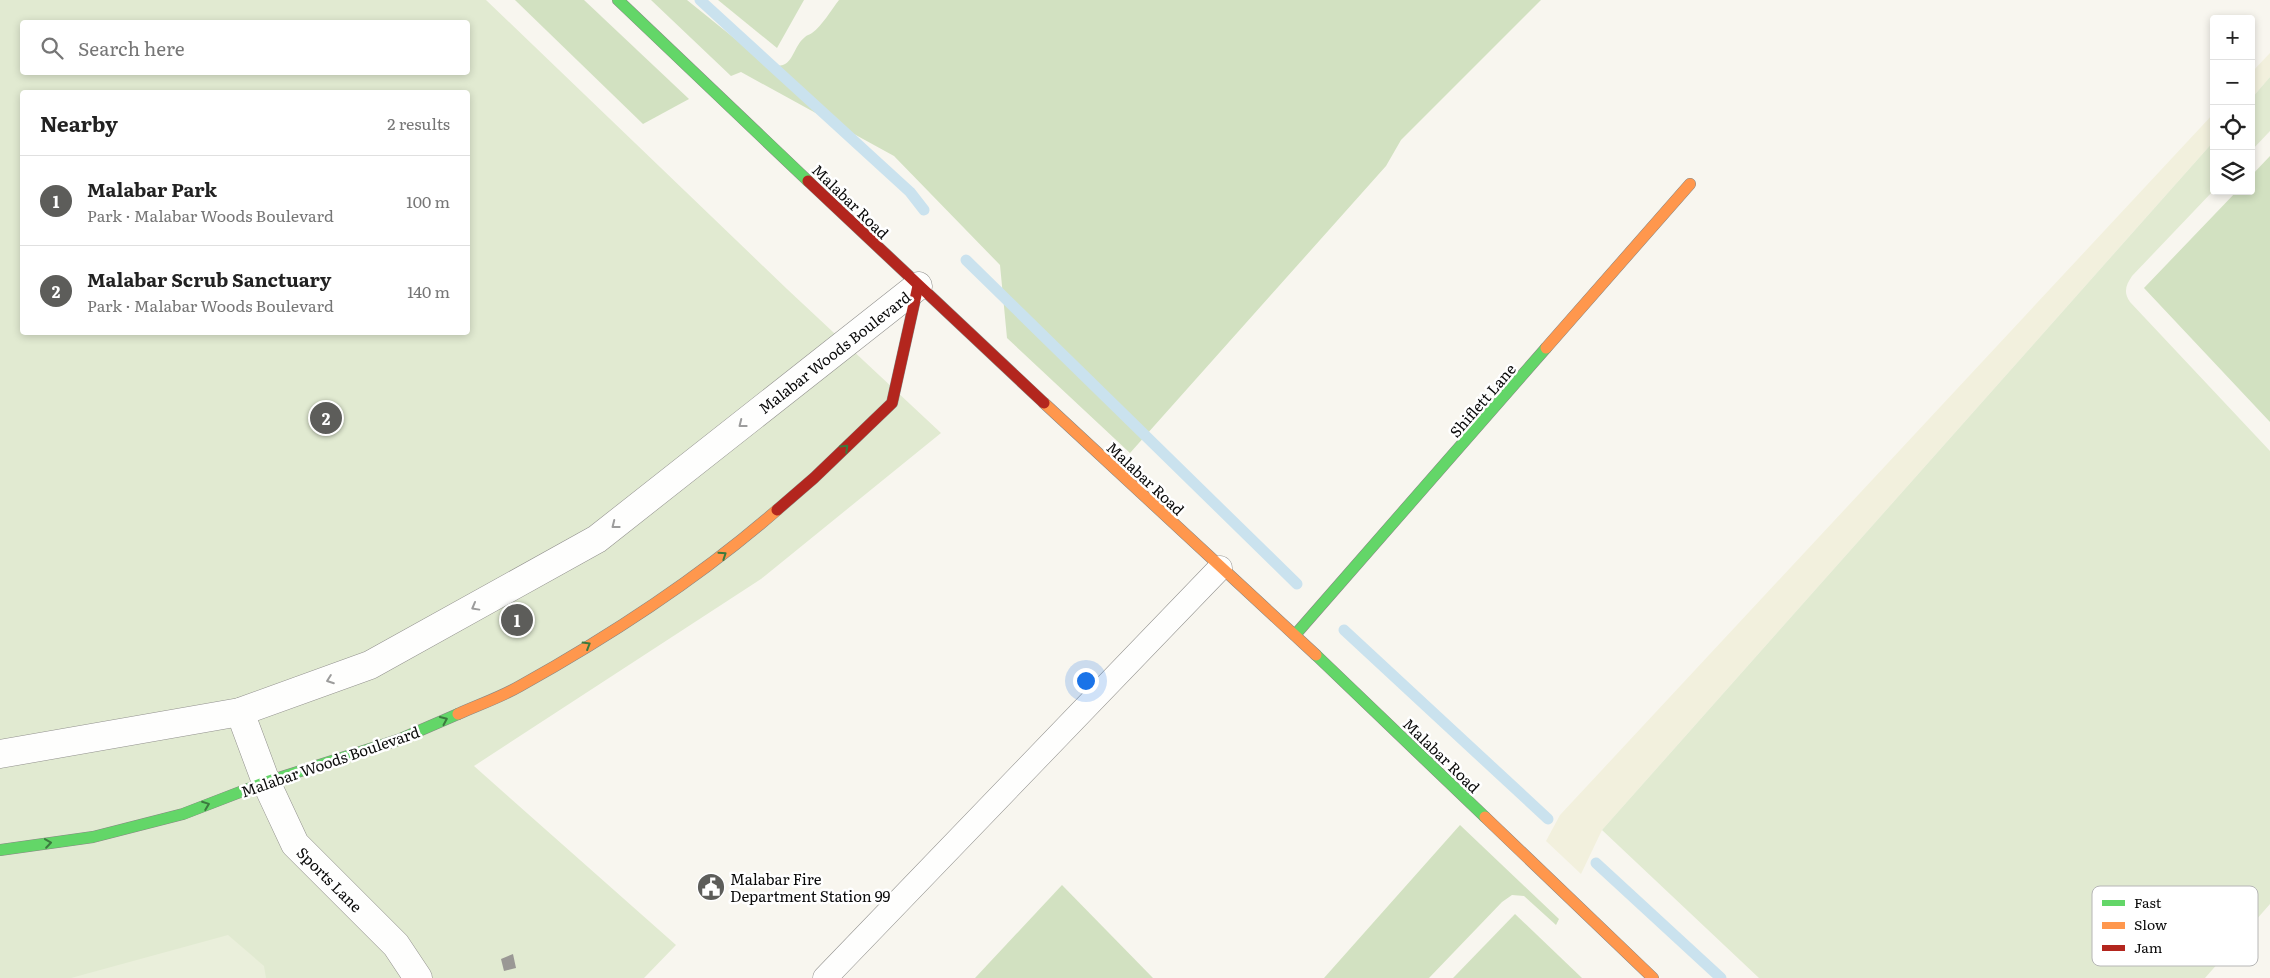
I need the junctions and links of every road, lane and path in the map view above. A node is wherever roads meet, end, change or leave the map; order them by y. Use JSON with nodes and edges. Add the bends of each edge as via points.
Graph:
{"nodes":[{"id":1,"x":618,"y":0,"type":"edge"},
{"id":2,"x":1690,"y":184,"type":"dead end"},
{"id":3,"x":918,"y":286,"type":"junction"},
{"id":4,"x":1220,"y":568,"type":"junction"},
{"id":5,"x":1295,"y":635,"type":"junction"},
{"id":6,"x":240,"y":712,"type":"junction"},
{"id":7,"x":0,"y":754,"type":"edge"},
{"id":8,"x":266,"y":782,"type":"junction"},
{"id":9,"x":0,"y":850,"type":"edge"},
{"id":10,"x":418,"y":978,"type":"edge"},
{"id":11,"x":825,"y":978,"type":"edge"},
{"id":12,"x":1653,"y":978,"type":"edge"}],
"edges":[{"from":1,"to":3,"type":"street","name":"Malabar Road"},
{"from":2,"to":5,"type":"street","name":"Shiflett Lane"},
{"from":3,"to":4,"type":"street","name":"Malabar Road"},
{"from":3,"to":6,"type":"street","name":"Malabar Woods Boulevard","one_way":true,"via":[[597,539],[370,665]]},
{"from":8,"to":3,"type":"street","name":"Malabar Woods Boulevard","one_way":true,"via":[[398,740],[519,687],[628,620],[732,549],[814,478],[892,403]]},
{"from":4,"to":5,"type":"street","name":"Malabar Road"},
{"from":4,"to":11,"type":"lane"},
{"from":5,"to":12,"type":"street","name":"Malabar Road"},
{"from":6,"to":7,"type":"street","name":"Malabar Woods Boulevard"},
{"from":6,"to":8,"type":"street","name":"Sports Lane"},
{"from":9,"to":8,"type":"street","name":"Malabar Woods Boulevard","one_way":true,"via":[[93,837],[183,814]]},
{"from":8,"to":10,"type":"street","name":"Sports Lane","via":[[295,844],[396,945]]}]}
